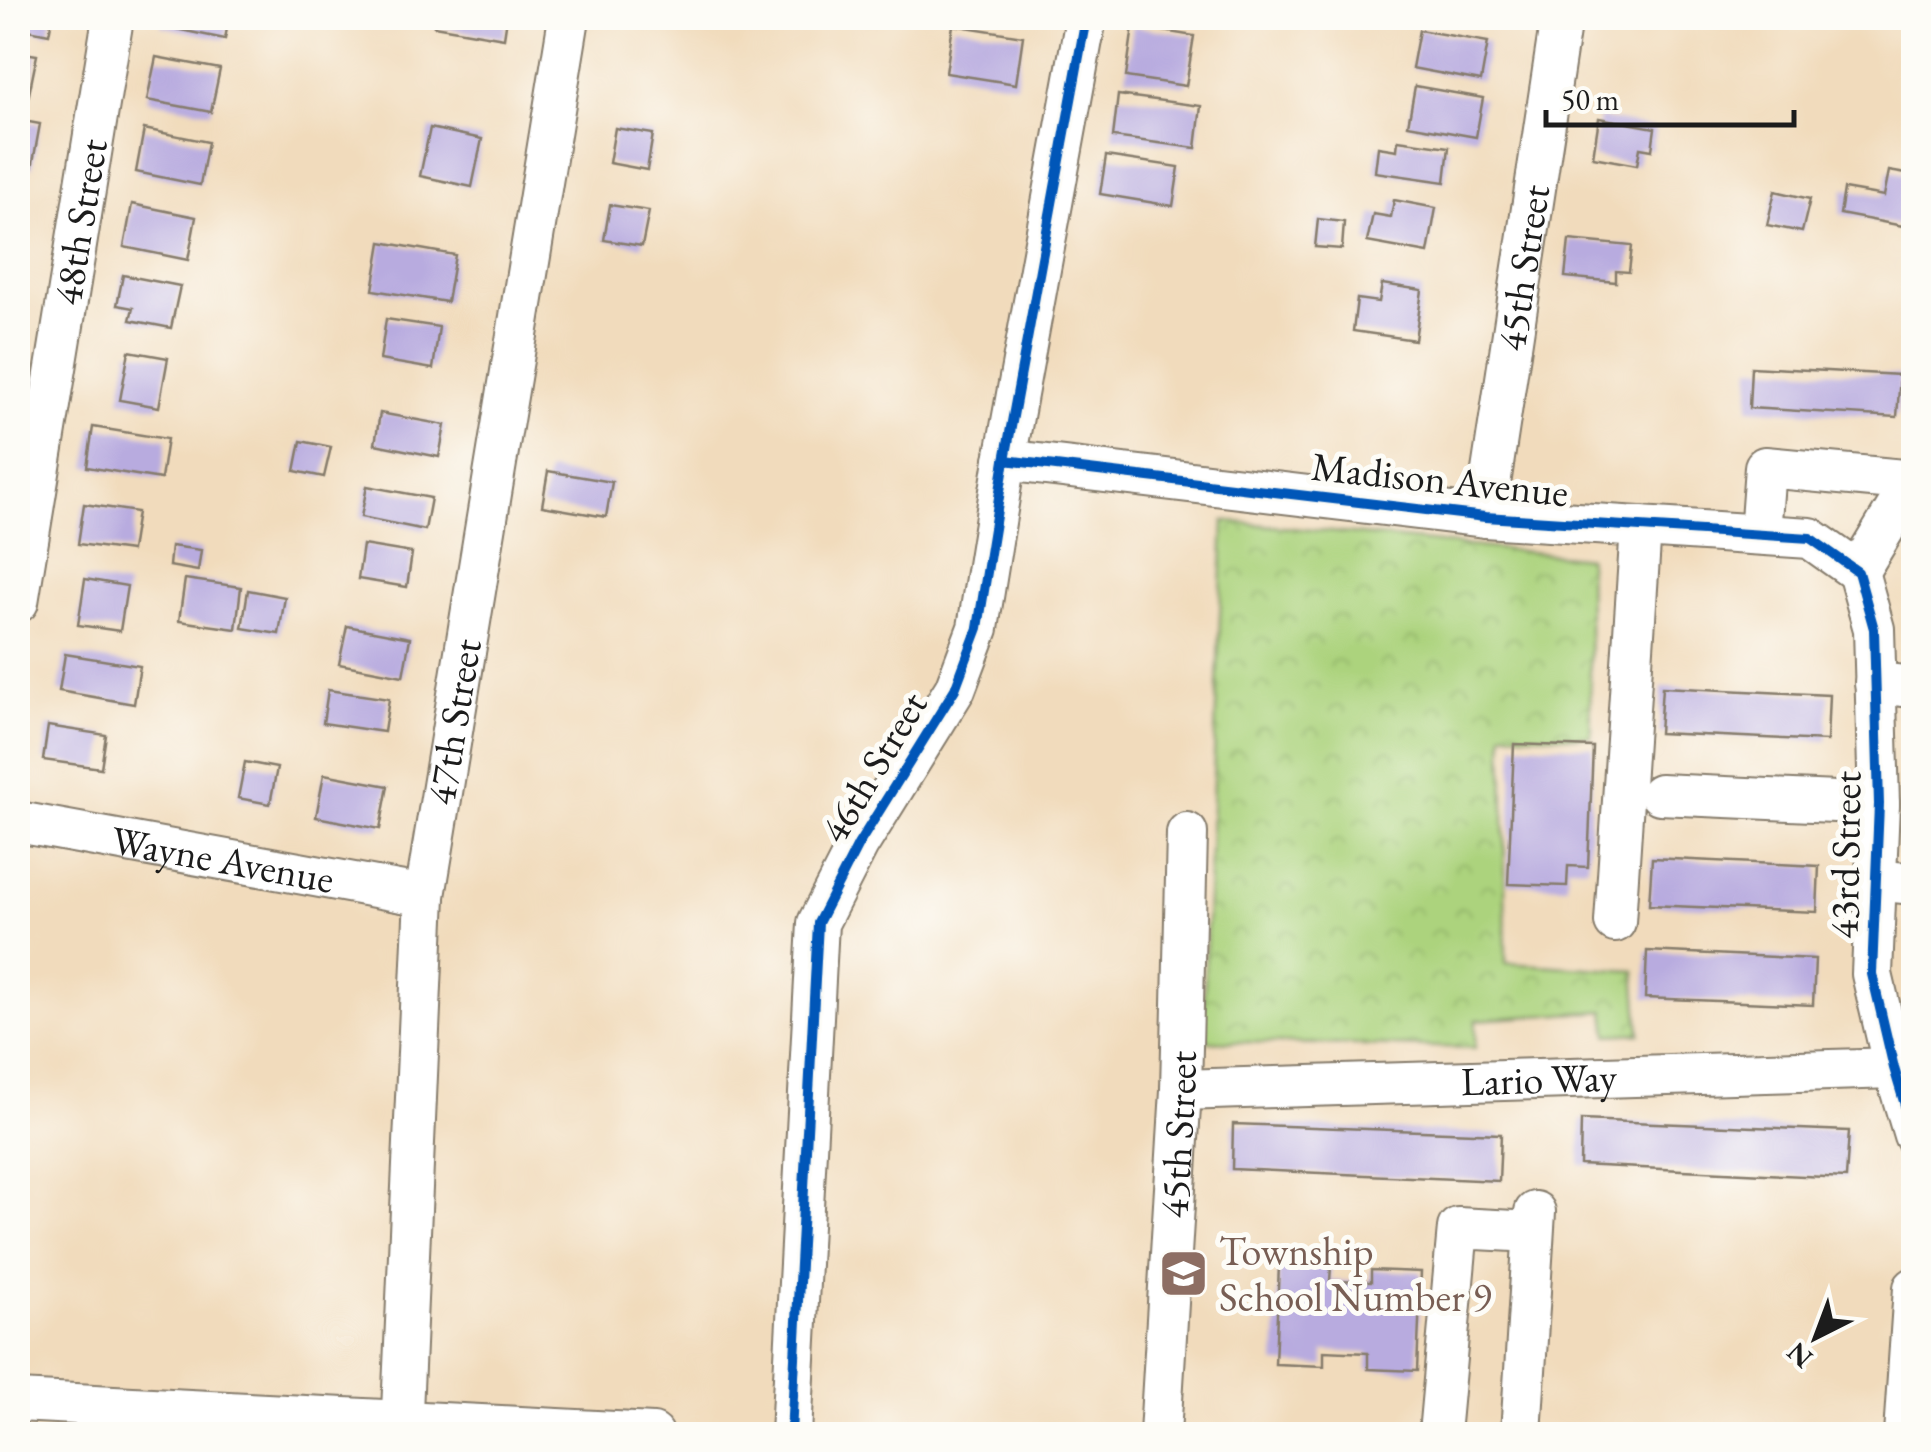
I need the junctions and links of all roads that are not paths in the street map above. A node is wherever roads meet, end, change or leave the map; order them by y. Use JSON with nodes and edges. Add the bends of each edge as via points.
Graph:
{"nodes":[{"id":1,"x":113,"y":18,"type":"edge"},
{"id":2,"x":570,"y":18,"type":"edge"},
{"id":3,"x":1086,"y":18,"type":"edge"},
{"id":4,"x":1560,"y":18,"type":"edge"},
{"id":5,"x":1005,"y":460,"type":"junction"},
{"id":6,"x":1913,"y":481,"type":"edge"},
{"id":7,"x":1485,"y":517,"type":"junction"},
{"id":8,"x":1641,"y":527,"type":"junction"},
{"id":9,"x":1760,"y":534,"type":"junction"},
{"id":10,"x":1858,"y":572,"type":"junction"},
{"id":11,"x":18,"y":602,"type":"edge"},
{"id":12,"x":1894,"y":685,"type":"edge"},
{"id":13,"x":1660,"y":794,"type":"dead end"},
{"id":14,"x":1879,"y":804,"type":"junction"},
{"id":15,"x":18,"y":822,"type":"edge"},
{"id":16,"x":1187,"y":832,"type":"dead end"},
{"id":17,"x":1894,"y":882,"type":"edge"},
{"id":18,"x":425,"y":896,"type":"junction"},
{"id":19,"x":1615,"y":922,"type":"dead end"},
{"id":20,"x":1894,"y":1068,"type":"junction"},
{"id":21,"x":1181,"y":1090,"type":"junction"},
{"id":22,"x":1914,"y":1135,"type":"edge"},
{"id":23,"x":1914,"y":1288,"type":"edge"},
{"id":24,"x":18,"y":1401,"type":"edge"},
{"id":25,"x":402,"y":1428,"type":"edge"},
{"id":26,"x":653,"y":1434,"type":"edge"},
{"id":27,"x":790,"y":1434,"type":"edge"},
{"id":28,"x":1160,"y":1434,"type":"edge"},
{"id":29,"x":1439,"y":1434,"type":"edge"},
{"id":30,"x":1521,"y":1434,"type":"edge"},
{"id":31,"x":1904,"y":1434,"type":"edge"}],
"edges":[{"from":1,"to":11,"type":"street","name":"48th Street"},
{"from":2,"to":18,"type":"street","name":"47th Street"},
{"from":3,"to":5,"type":"street","name":"46th Street"},
{"from":4,"to":7,"type":"street","name":"45th Street"},
{"from":5,"to":7,"type":"street","name":"Madison Avenue"},
{"from":5,"to":27,"type":"street","name":"46th Street","via":[[978,628],[955,689],[858,844],[818,923]]},
{"from":6,"to":9,"type":"street","via":[[1765,467]]},
{"from":6,"to":10,"type":"street"},
{"from":7,"to":8,"type":"street","name":"Madison Avenue"},
{"from":8,"to":9,"type":"street","name":"Madison Avenue"},
{"from":8,"to":19,"type":"street"},
{"from":9,"to":10,"type":"street","name":"Madison Avenue","via":[[1810,538]]},
{"from":10,"to":12,"type":"street","name":"43rd Street"},
{"from":12,"to":14,"type":"street","name":"43rd Street"},
{"from":13,"to":14,"type":"street"},
{"from":14,"to":17,"type":"street","name":"43rd Street"},
{"from":15,"to":18,"type":"street","name":"Wayne Avenue"},
{"from":16,"to":21,"type":"street","name":"45th Street"},
{"from":17,"to":20,"type":"street","name":"43rd Street","via":[[1872,974]]},
{"from":18,"to":25,"type":"street","name":"47th Street"},
{"from":20,"to":21,"type":"street","name":"Lario Way"},
{"from":20,"to":22,"type":"street","name":"43rd Street"},
{"from":21,"to":28,"type":"street","name":"45th Street"},
{"from":23,"to":31,"type":"street"},
{"from":24,"to":25,"type":"street"},
{"from":25,"to":26,"type":"street"},
{"from":29,"to":30,"type":"street","via":[[1458,1228],[1534,1222]]}]}
